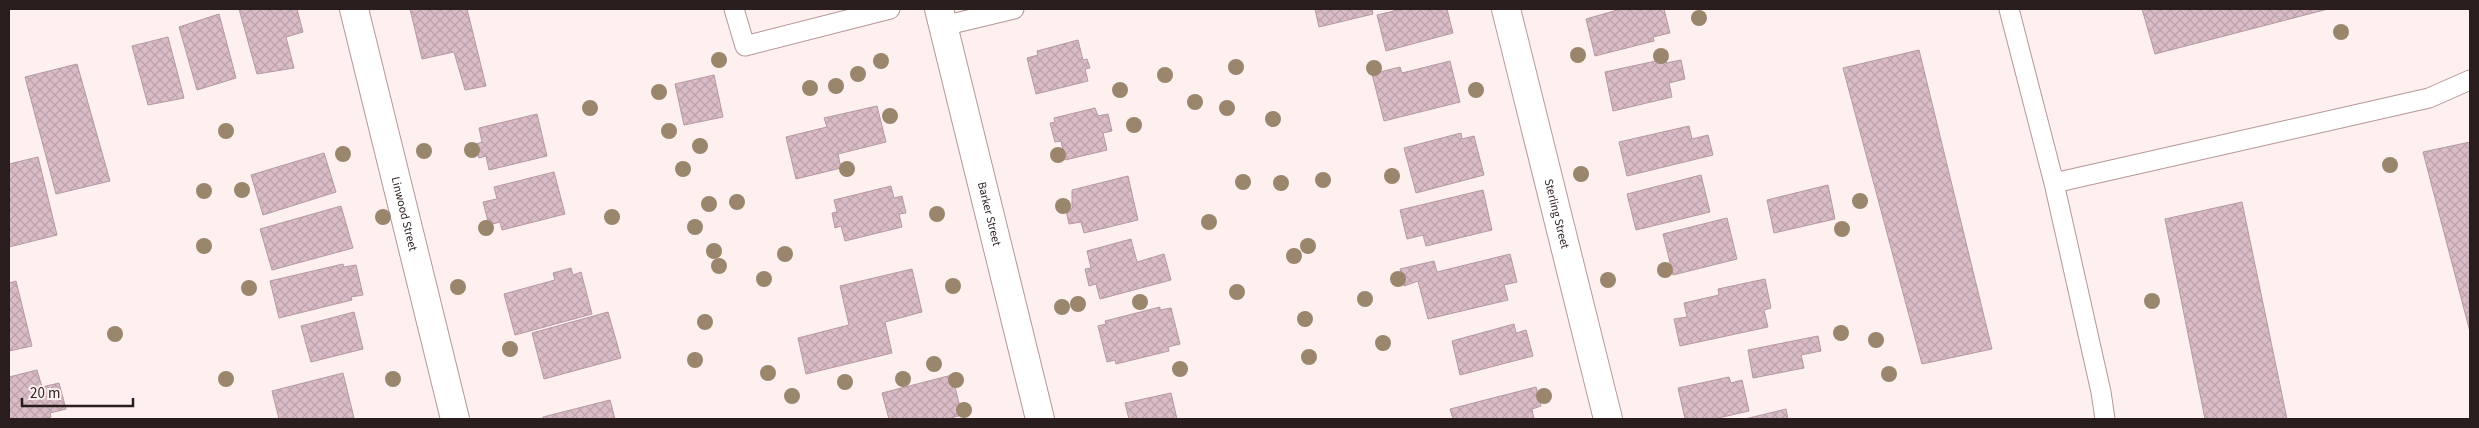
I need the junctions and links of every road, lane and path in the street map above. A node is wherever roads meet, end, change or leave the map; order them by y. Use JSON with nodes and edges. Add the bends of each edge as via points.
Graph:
{"nodes":[{"id":1,"x":354,"y":9,"type":"edge"},
{"id":2,"x":734,"y":9,"type":"edge"},
{"id":3,"x":1014,"y":9,"type":"edge"},
{"id":4,"x":1506,"y":9,"type":"edge"},
{"id":5,"x":2009,"y":9,"type":"edge"},
{"id":6,"x":883,"y":10,"type":"edge"},
{"id":7,"x":941,"y":17,"type":"edge"},
{"id":8,"x":2470,"y":80,"type":"edge"},
{"id":9,"x":2054,"y":183,"type":"junction"},
{"id":10,"x":455,"y":419,"type":"edge"},
{"id":11,"x":1040,"y":419,"type":"edge"},
{"id":12,"x":1608,"y":419,"type":"edge"},
{"id":13,"x":2104,"y":419,"type":"edge"}],
"edges":[{"from":1,"to":10,"type":"street","name":"Linwood Street"},
{"from":2,"to":6,"type":"lane","via":[[745,46]]},
{"from":3,"to":7,"type":"lane"},
{"from":4,"to":12,"type":"street","name":"Sterling Street"},
{"from":5,"to":9,"type":"lane"},
{"from":7,"to":11,"type":"street","name":"Barker Street"},
{"from":8,"to":9,"type":"lane","via":[[2429,98]]},
{"from":9,"to":13,"type":"lane","via":[[2101,392]]}]}
